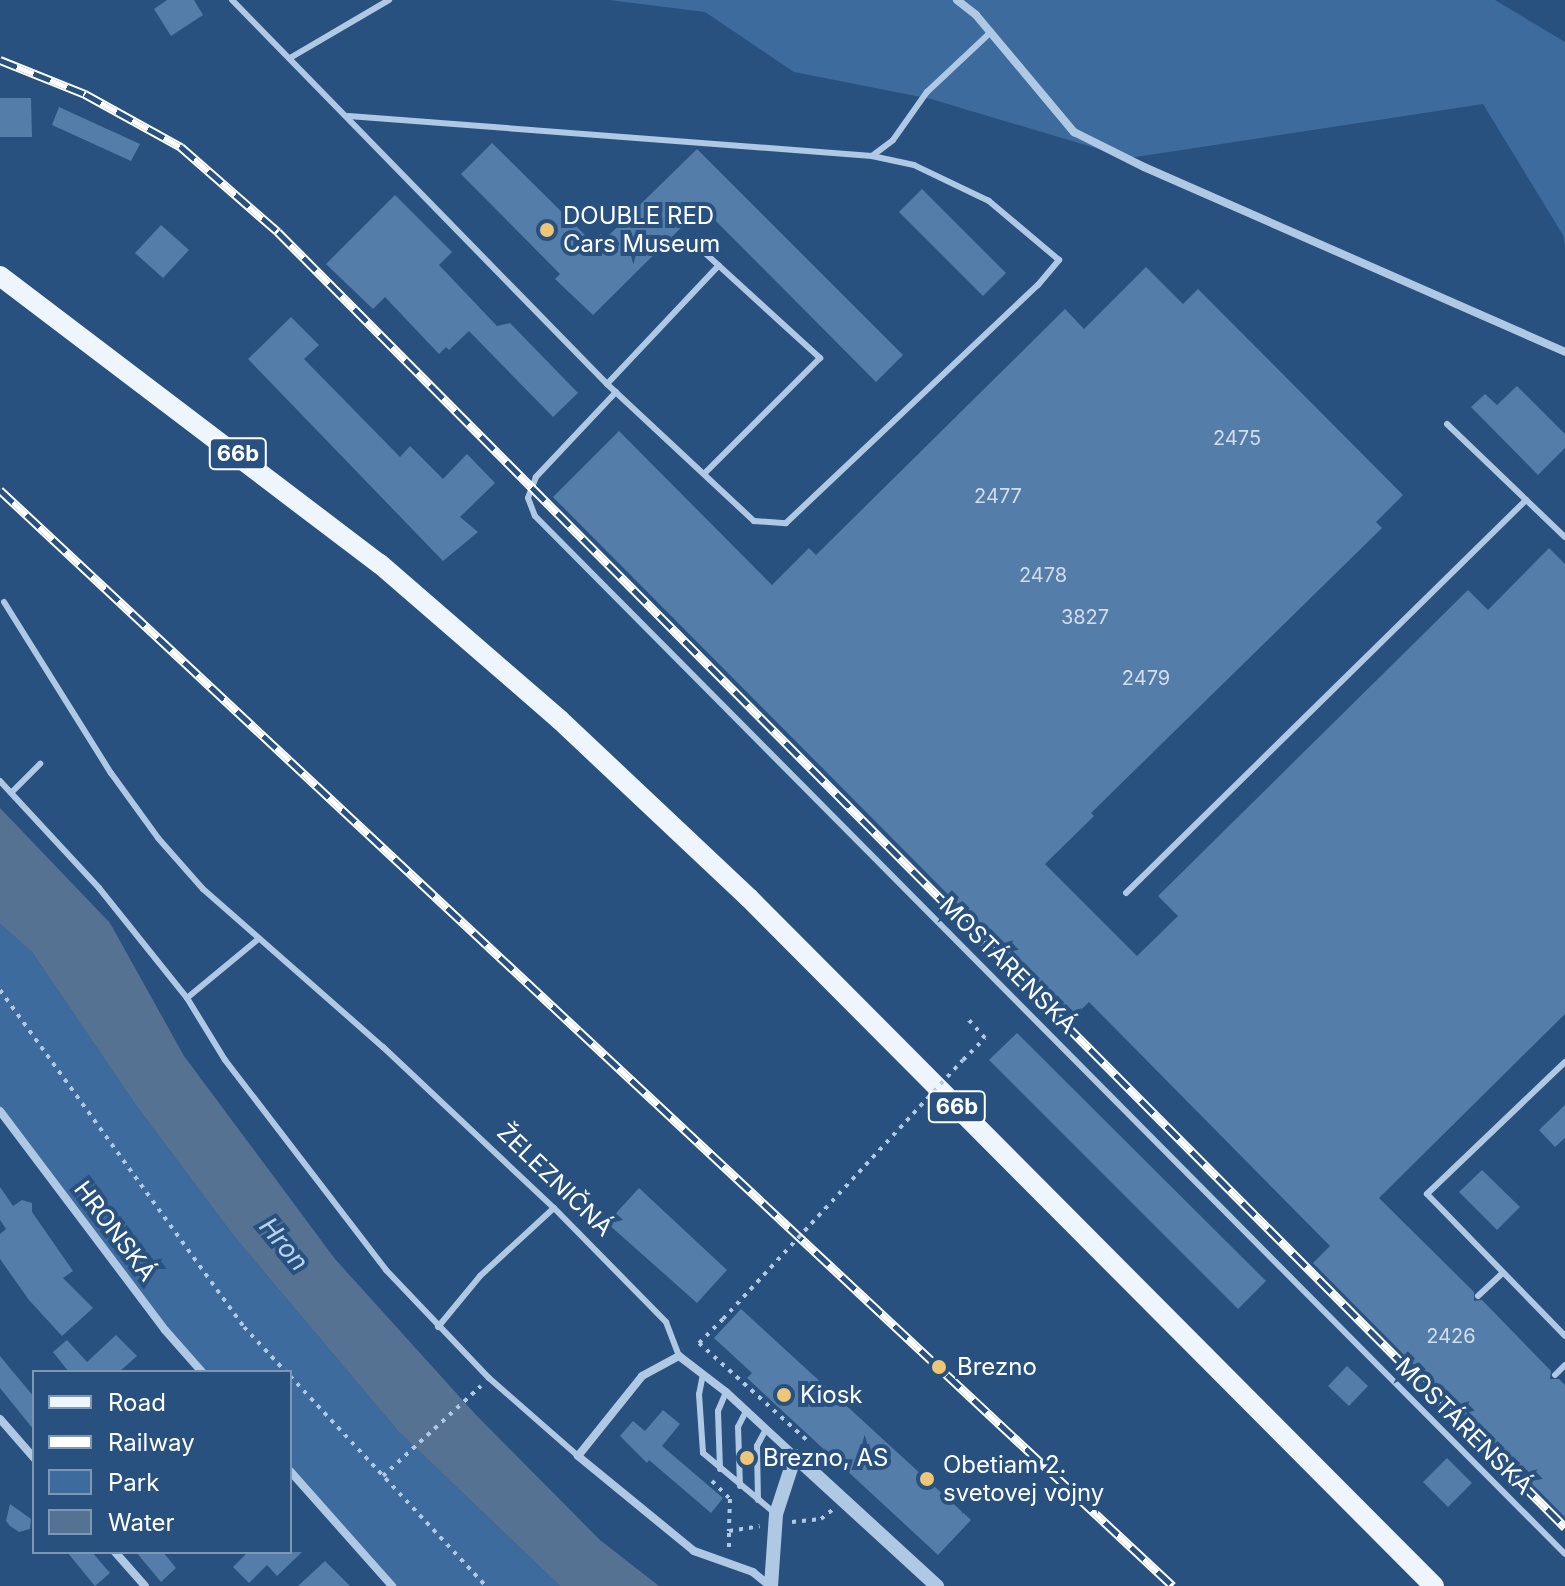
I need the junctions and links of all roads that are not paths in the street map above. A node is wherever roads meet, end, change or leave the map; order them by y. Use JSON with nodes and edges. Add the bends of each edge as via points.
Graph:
{"nodes":[{"id":1,"x":232,"y":0,"type":"edge"},
{"id":2,"x":389,"y":0,"type":"edge"},
{"id":3,"x":957,"y":0,"type":"edge"},
{"id":4,"x":991,"y":32,"type":"junction"},
{"id":5,"x":290,"y":58,"type":"junction"},
{"id":6,"x":349,"y":116,"type":"junction"},
{"id":7,"x":872,"y":156,"type":"junction"},
{"id":8,"x":694,"y":243,"type":"dead end"},
{"id":9,"x":719,"y":265,"type":"junction"},
{"id":10,"x":0,"y":276,"type":"edge"},
{"id":11,"x":1565,"y":352,"type":"edge"},
{"id":12,"x":607,"y":384,"type":"junction"},
{"id":13,"x":616,"y":392,"type":"junction"},
{"id":14,"x":1447,"y":424,"type":"dead end"},
{"id":15,"x":704,"y":474,"type":"junction"},
{"id":16,"x":1526,"y":500,"type":"junction"},
{"id":17,"x":1565,"y":537,"type":"edge"},
{"id":18,"x":4,"y":602,"type":"dead end"},
{"id":19,"x":40,"y":764,"type":"dead end"},
{"id":20,"x":0,"y":781,"type":"edge"},
{"id":21,"x":12,"y":792,"type":"junction"},
{"id":22,"x":1126,"y":893,"type":"dead end"},
{"id":23,"x":257,"y":940,"type":"junction"},
{"id":24,"x":187,"y":998,"type":"junction"},
{"id":25,"x":1565,"y":1062,"type":"edge"},
{"id":26,"x":0,"y":1111,"type":"edge"},
{"id":27,"x":554,"y":1208,"type":"junction"},
{"id":28,"x":1503,"y":1273,"type":"junction"},
{"id":29,"x":1478,"y":1296,"type":"dead end"},
{"id":30,"x":438,"y":1327,"type":"junction"},
{"id":31,"x":1565,"y":1336,"type":"edge"},
{"id":32,"x":679,"y":1356,"type":"junction"},
{"id":33,"x":1565,"y":1365,"type":"edge"},
{"id":34,"x":200,"y":1370,"type":"edge"},
{"id":35,"x":703,"y":1374,"type":"junction"},
{"id":36,"x":1555,"y":1375,"type":"dead end"},
{"id":37,"x":726,"y":1392,"type":"junction"},
{"id":38,"x":746,"y":1411,"type":"junction"},
{"id":39,"x":0,"y":1419,"type":"edge"},
{"id":40,"x":766,"y":1429,"type":"junction"},
{"id":41,"x":32,"y":1456,"type":"edge"},
{"id":42,"x":578,"y":1456,"type":"junction"},
{"id":43,"x":795,"y":1456,"type":"junction"},
{"id":44,"x":720,"y":1469,"type":"junction"},
{"id":45,"x":292,"y":1473,"type":"edge"},
{"id":46,"x":740,"y":1486,"type":"junction"},
{"id":47,"x":758,"y":1500,"type":"junction"},
{"id":48,"x":776,"y":1514,"type":"junction"},
{"id":49,"x":117,"y":1554,"type":"edge"},
{"id":50,"x":1565,"y":1554,"type":"edge"},
{"id":51,"x":145,"y":1586,"type":"edge"},
{"id":52,"x":392,"y":1586,"type":"edge"},
{"id":53,"x":770,"y":1586,"type":"edge"},
{"id":54,"x":937,"y":1586,"type":"edge"},
{"id":55,"x":1434,"y":1586,"type":"edge"}],
"edges":[{"from":1,"to":5,"type":"lane"},
{"from":2,"to":5,"type":"lane"},
{"from":3,"to":4,"type":"street"},
{"from":4,"to":7,"type":"lane","via":[[927,92],[893,140]]},
{"from":4,"to":11,"type":"street","via":[[1074,132]]},
{"from":5,"to":6,"type":"lane"},
{"from":6,"to":7,"type":"lane"},
{"from":6,"to":12,"type":"lane"},
{"from":7,"to":15,"type":"lane","via":[[914,165],[989,201],[1059,260],[786,523],[754,521]]},
{"from":8,"to":9,"type":"lane"},
{"from":9,"to":12,"type":"lane"},
{"from":9,"to":15,"type":"lane","via":[[820,358]]},
{"from":10,"to":55,"type":"main road","number":"66b","via":[[380,564],[560,720],[738,888]]},
{"from":12,"to":13,"type":"lane"},
{"from":13,"to":15,"type":"lane"},
{"from":13,"to":50,"type":"lane","name":"MOSTÁRENSKÁ","via":[[536,477],[528,498],[535,516]]},
{"from":14,"to":16,"type":"lane"},
{"from":16,"to":17,"type":"lane"},
{"from":16,"to":22,"type":"lane"},
{"from":18,"to":23,"type":"lane","name":"ŽELEZNIČNÁ","via":[[158,838]]},
{"from":19,"to":21,"type":"lane"},
{"from":20,"to":21,"type":"lane"},
{"from":21,"to":24,"type":"lane","via":[[99,888]]},
{"from":23,"to":24,"type":"lane"},
{"from":23,"to":27,"type":"lane","name":"ŽELEZNIČNÁ","via":[[383,1047]]},
{"from":24,"to":30,"type":"lane","via":[[225,1060],[386,1270]]},
{"from":25,"to":28,"type":"lane","via":[[1427,1194]]},
{"from":26,"to":34,"type":"street","name":"HRONSKÁ"},
{"from":27,"to":30,"type":"lane","via":[[480,1276]]},
{"from":27,"to":32,"type":"lane","name":"ŽELEZNIČNÁ","via":[[666,1322]]},
{"from":28,"to":29,"type":"lane"},
{"from":28,"to":31,"type":"lane"},
{"from":30,"to":42,"type":"lane"},
{"from":32,"to":35,"type":"street"},
{"from":32,"to":42,"type":"street","via":[[642,1376]]},
{"from":33,"to":36,"type":"lane"},
{"from":35,"to":37,"type":"street"},
{"from":35,"to":44,"type":"lane","via":[[703,1453]]},
{"from":37,"to":38,"type":"street"},
{"from":37,"to":44,"type":"lane","via":[[718,1411]]},
{"from":38,"to":40,"type":"street"},
{"from":38,"to":46,"type":"lane","via":[[738,1427]]},
{"from":39,"to":41,"type":"street"},
{"from":40,"to":43,"type":"street"},
{"from":40,"to":47,"type":"lane","via":[[757,1446]]},
{"from":42,"to":53,"type":"street","via":[[694,1551],[753,1572]]},
{"from":43,"to":48,"type":"street"},
{"from":43,"to":54,"type":"street"},
{"from":44,"to":46,"type":"lane"},
{"from":45,"to":52,"type":"street"},
{"from":46,"to":47,"type":"lane"},
{"from":47,"to":48,"type":"lane"},
{"from":48,"to":53,"type":"street"},
{"from":49,"to":51,"type":"street"}]}
